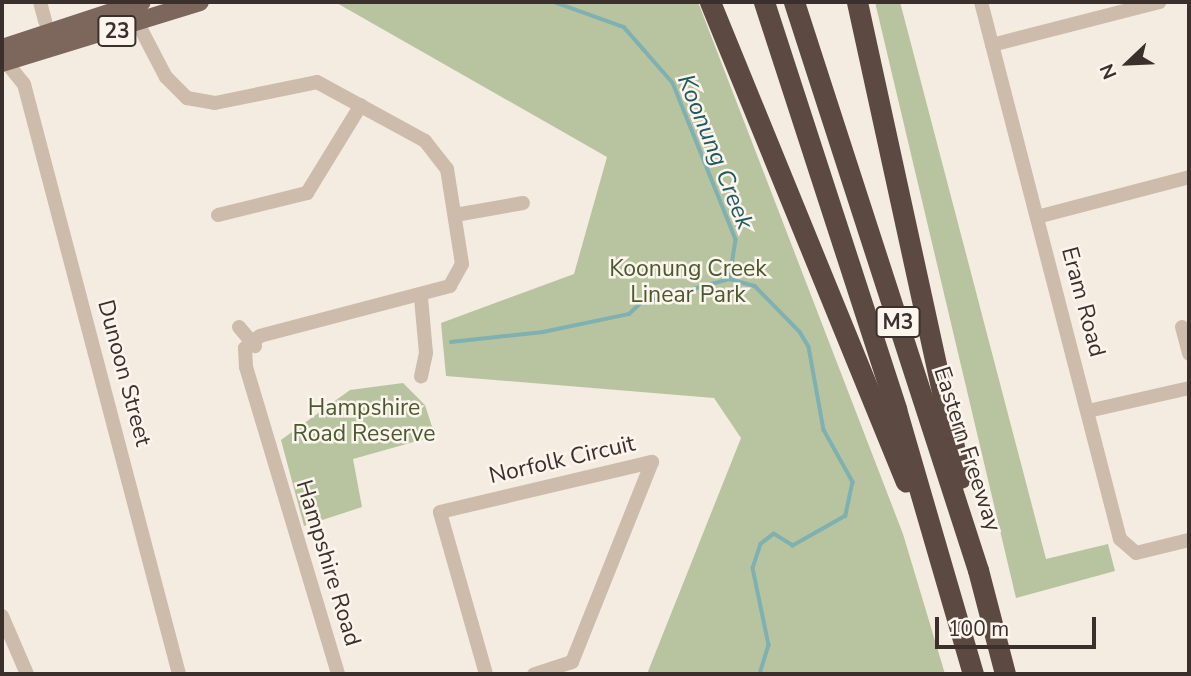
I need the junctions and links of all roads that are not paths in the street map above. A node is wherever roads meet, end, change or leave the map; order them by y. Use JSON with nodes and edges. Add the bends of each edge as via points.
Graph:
{"nodes":[{"id":1,"x":40,"y":2,"type":"edge"},
{"id":2,"x":200,"y":2,"type":"edge"},
{"id":3,"x":710,"y":2,"type":"edge"},
{"id":4,"x":764,"y":2,"type":"edge"},
{"id":5,"x":794,"y":2,"type":"edge"},
{"id":6,"x":857,"y":2,"type":"edge"},
{"id":7,"x":981,"y":2,"type":"edge"},
{"id":8,"x":1160,"y":2,"type":"edge"},
{"id":9,"x":136,"y":4,"type":"edge"},
{"id":10,"x":44,"y":20,"type":"dead end"},
{"id":11,"x":138,"y":24,"type":"junction"},
{"id":12,"x":992,"y":46,"type":"junction"},
{"id":13,"x":32,"y":56,"type":"junction"},
{"id":14,"x":3,"y":58,"type":"edge"},
{"id":15,"x":24,"y":84,"type":"junction"},
{"id":16,"x":361,"y":105,"type":"junction"},
{"id":17,"x":1189,"y":177,"type":"edge"},
{"id":18,"x":523,"y":203,"type":"dead end"},
{"id":19,"x":218,"y":215,"type":"dead end"},
{"id":20,"x":455,"y":215,"type":"junction"},
{"id":21,"x":1037,"y":217,"type":"junction"},
{"id":22,"x":421,"y":298,"type":"junction"},
{"id":23,"x":239,"y":327,"type":"dead end"},
{"id":24,"x":1182,"y":327,"type":"dead end"},
{"id":25,"x":253,"y":343,"type":"junction"},
{"id":26,"x":1189,"y":354,"type":"edge"},
{"id":27,"x":421,"y":376,"type":"dead end"},
{"id":28,"x":1189,"y":388,"type":"edge"},
{"id":29,"x":1088,"y":411,"type":"junction"},
{"id":30,"x":1189,"y":540,"type":"edge"},
{"id":31,"x":978,"y":570,"type":"junction"},
{"id":32,"x":954,"y":597,"type":"junction"},
{"id":33,"x":2,"y":616,"type":"edge"},
{"id":34,"x":27,"y":674,"type":"edge"},
{"id":35,"x":179,"y":674,"type":"edge"},
{"id":36,"x":338,"y":674,"type":"edge"},
{"id":37,"x":486,"y":674,"type":"edge"},
{"id":38,"x":534,"y":674,"type":"edge"},
{"id":39,"x":973,"y":674,"type":"edge"},
{"id":40,"x":1005,"y":674,"type":"edge"}],
"edges":[{"from":1,"to":10,"type":"street"},
{"from":2,"to":11,"type":"main road","number":"23"},
{"from":3,"to":32,"type":"highway"},
{"from":4,"to":32,"type":"highway","number":"M3"},
{"from":5,"to":31,"type":"highway","name":"Eastern Freeway","number":"M3"},
{"from":6,"to":31,"type":"highway"},
{"from":7,"to":12,"type":"street","name":"Eram Road"},
{"from":8,"to":12,"type":"street"},
{"from":9,"to":11,"type":"street"},
{"from":9,"to":14,"type":"main road","number":"23"},
{"from":11,"to":13,"type":"main road","number":"23"},
{"from":11,"to":16,"type":"street","via":[[172,86],[196,102],[215,103],[310,81]]},
{"from":12,"to":21,"type":"street","name":"Eram Road"},
{"from":13,"to":14,"type":"main road","number":"23"},
{"from":13,"to":15,"type":"street"},
{"from":14,"to":15,"type":"street","name":"Dunoon Street"},
{"from":15,"to":35,"type":"street","name":"Dunoon Street"},
{"from":16,"to":19,"type":"street","via":[[307,193]]},
{"from":16,"to":20,"type":"street","via":[[437,150],[449,174]]},
{"from":17,"to":21,"type":"street"},
{"from":18,"to":20,"type":"street"},
{"from":20,"to":22,"type":"street","via":[[460,273],[447,289]]},
{"from":21,"to":29,"type":"street","name":"Eram Road"},
{"from":22,"to":25,"type":"street"},
{"from":22,"to":27,"type":"street","via":[[426,353]]},
{"from":23,"to":25,"type":"street"},
{"from":24,"to":26,"type":"street"},
{"from":25,"to":36,"type":"street","name":"Hampshire Road","via":[[253,384]]},
{"from":28,"to":29,"type":"street"},
{"from":29,"to":30,"type":"street","name":"Eram Road","via":[[1126,548],[1147,552]]},
{"from":31,"to":40,"type":"highway","name":"Eastern Freeway","number":"M3"},
{"from":32,"to":39,"type":"highway","number":"M3"},
{"from":33,"to":34,"type":"street"},
{"from":37,"to":38,"type":"street","name":"Norfolk Circuit","via":[[440,512],[652,462],[572,662]]}]}
